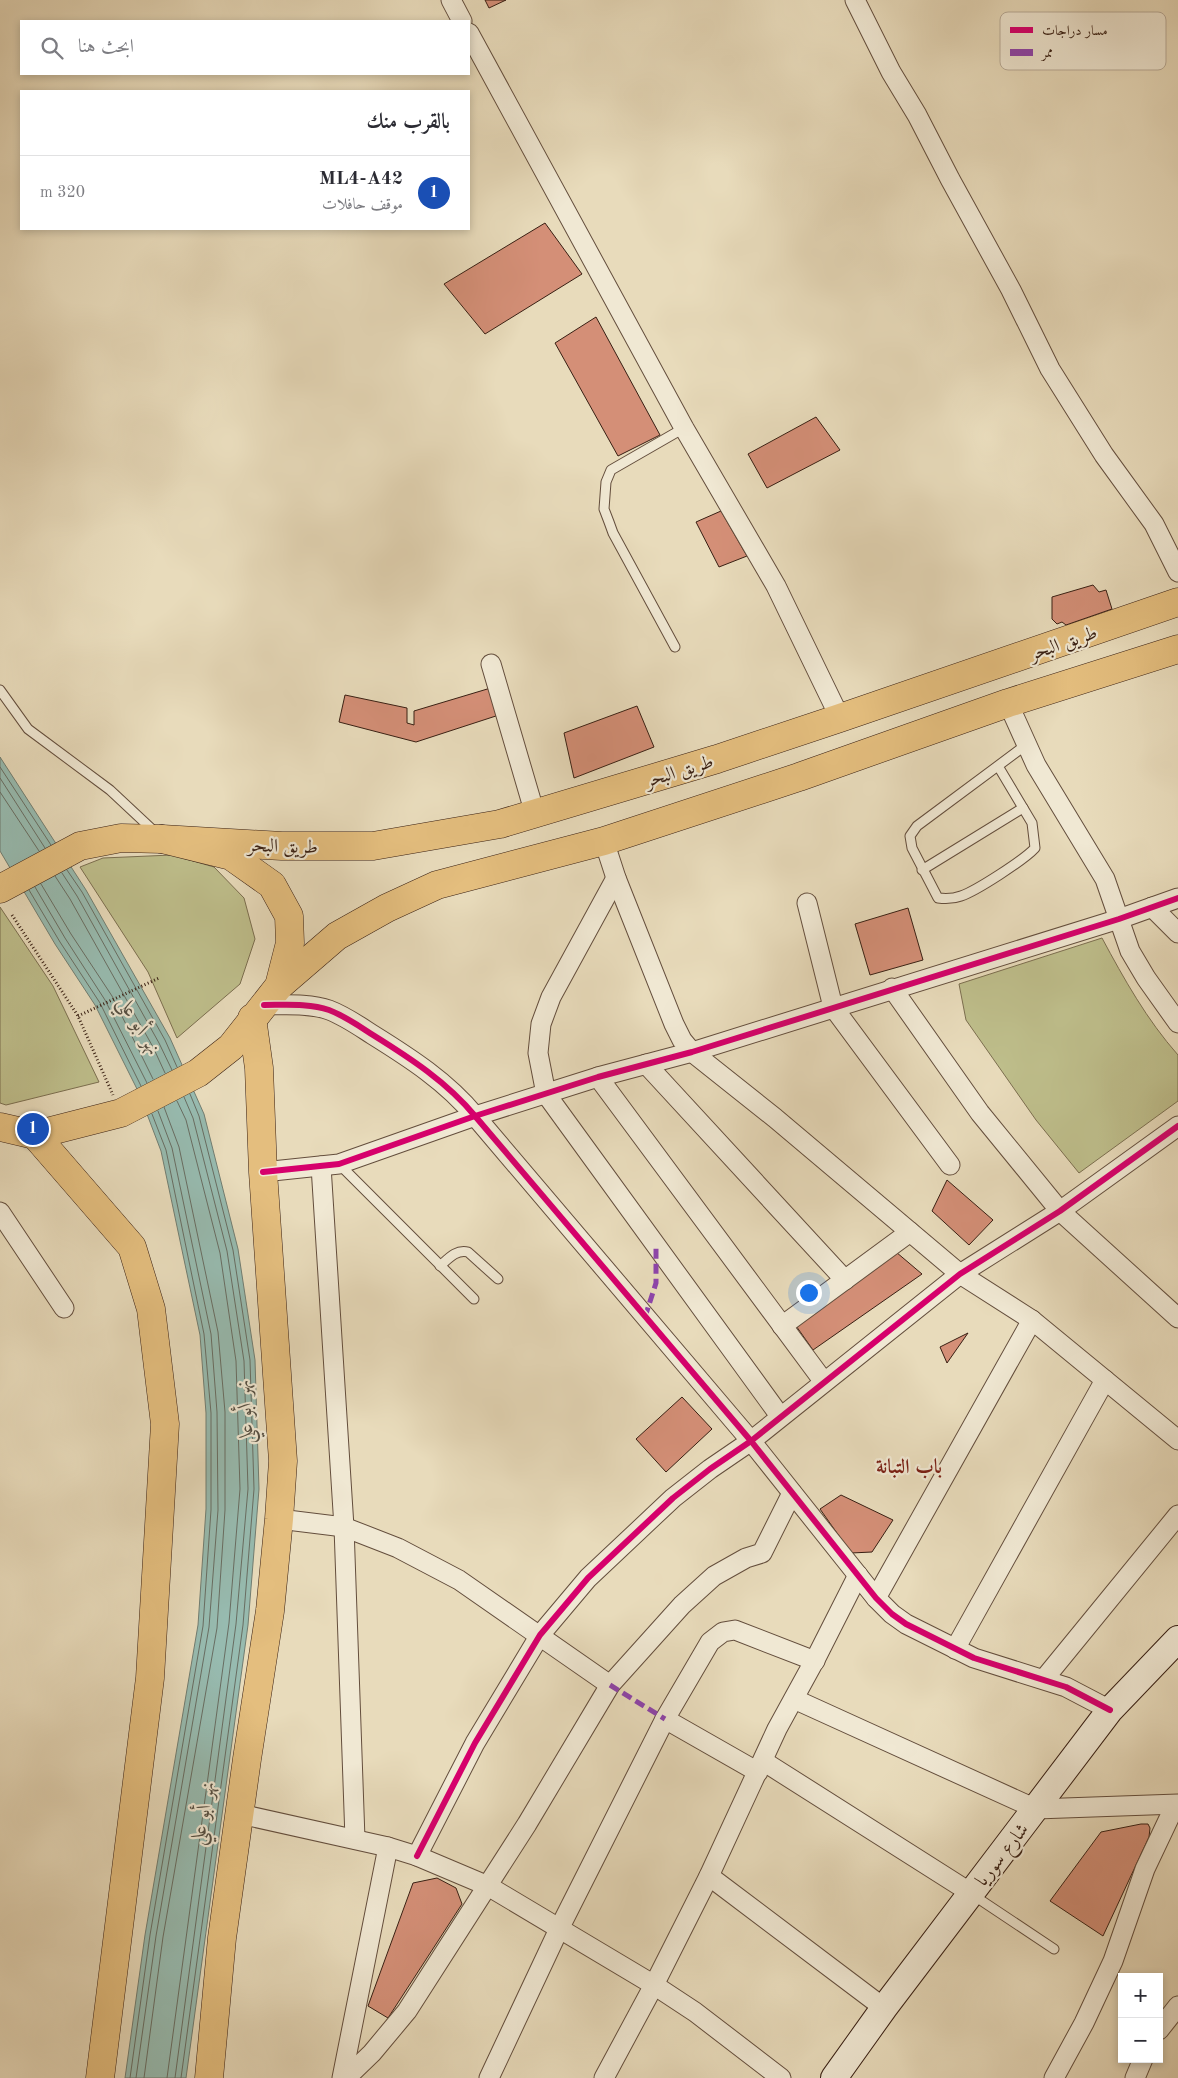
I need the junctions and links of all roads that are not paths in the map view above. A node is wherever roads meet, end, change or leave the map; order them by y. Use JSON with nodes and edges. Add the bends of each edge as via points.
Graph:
{"nodes":[{"id":1,"x":451,"y":0,"type":"edge"},
{"id":2,"x":855,"y":0,"type":"edge"},
{"id":3,"x":461,"y":20,"type":"edge"},
{"id":4,"x":470,"y":35,"type":"edge"},
{"id":5,"x":684,"y":428,"type":"junction"},
{"id":6,"x":1178,"y":572,"type":"edge"},
{"id":7,"x":1178,"y":602,"type":"edge"},
{"id":8,"x":675,"y":647,"type":"dead end"},
{"id":9,"x":1177,"y":653,"type":"edge"},
{"id":10,"x":490,"y":664,"type":"dead end"},
{"id":11,"x":0,"y":690,"type":"edge"},
{"id":12,"x":1008,"y":703,"type":"junction"},
{"id":13,"x":840,"y":718,"type":"junction"},
{"id":14,"x":1026,"y":745,"type":"junction"},
{"id":15,"x":998,"y":766,"type":"junction"},
{"id":16,"x":1023,"y":808,"type":"junction"},
{"id":17,"x":534,"y":814,"type":"junction"},
{"id":18,"x":162,"y":839,"type":"junction"},
{"id":19,"x":604,"y":841,"type":"junction"},
{"id":20,"x":922,"y":870,"type":"junction"},
{"id":21,"x":616,"y":878,"type":"junction"},
{"id":22,"x":0,"y":889,"type":"edge"},
{"id":23,"x":1178,"y":898,"type":"edge"},
{"id":24,"x":807,"y":903,"type":"dead end"},
{"id":25,"x":1152,"y":907,"type":"junction"},
{"id":26,"x":1119,"y":918,"type":"junction"},
{"id":27,"x":1178,"y":933,"type":"edge"},
{"id":28,"x":892,"y":988,"type":"junction"},
{"id":29,"x":265,"y":1003,"type":"junction"},
{"id":30,"x":833,"y":1007,"type":"junction"},
{"id":31,"x":1178,"y":1023,"type":"edge"},
{"id":32,"x":692,"y":1052,"type":"junction"},
{"id":33,"x":646,"y":1064,"type":"junction"},
{"id":34,"x":598,"y":1077,"type":"junction"},
{"id":35,"x":546,"y":1094,"type":"junction"},
{"id":36,"x":475,"y":1116,"type":"junction"},
{"id":37,"x":1178,"y":1126,"type":"edge"},
{"id":38,"x":0,"y":1127,"type":"edge"},
{"id":39,"x":35,"y":1135,"type":"junction"},
{"id":40,"x":950,"y":1164,"type":"dead end"},
{"id":41,"x":330,"y":1165,"type":"junction"},
{"id":42,"x":263,"y":1172,"type":"junction"},
{"id":43,"x":1060,"y":1211,"type":"junction"},
{"id":44,"x":0,"y":1212,"type":"edge"},
{"id":45,"x":910,"y":1232,"type":"junction"},
{"id":46,"x":440,"y":1266,"type":"junction"},
{"id":47,"x":960,"y":1274,"type":"junction"},
{"id":48,"x":498,"y":1280,"type":"dead end"},
{"id":49,"x":845,"y":1280,"type":"junction"},
{"id":50,"x":474,"y":1299,"type":"dead end"},
{"id":51,"x":64,"y":1308,"type":"dead end"},
{"id":52,"x":1178,"y":1318,"type":"edge"},
{"id":53,"x":1032,"y":1320,"type":"junction"},
{"id":54,"x":782,"y":1326,"type":"junction"},
{"id":55,"x":1105,"y":1380,"type":"junction"},
{"id":56,"x":824,"y":1382,"type":"junction"},
{"id":57,"x":780,"y":1416,"type":"junction"},
{"id":58,"x":1178,"y":1440,"type":"edge"},
{"id":59,"x":751,"y":1442,"type":"junction"},
{"id":60,"x":792,"y":1493,"type":"junction"},
{"id":61,"x":1178,"y":1515,"type":"edge"},
{"id":62,"x":279,"y":1519,"type":"junction"},
{"id":63,"x":344,"y":1527,"type":"junction"},
{"id":64,"x":858,"y":1575,"type":"junction"},
{"id":65,"x":876,"y":1598,"type":"junction"},
{"id":66,"x":540,"y":1635,"type":"junction"},
{"id":67,"x":1178,"y":1639,"type":"edge"},
{"id":68,"x":955,"y":1649,"type":"junction"},
{"id":69,"x":815,"y":1661,"type":"junction"},
{"id":70,"x":1044,"y":1679,"type":"junction"},
{"id":71,"x":610,"y":1685,"type":"junction"},
{"id":72,"x":794,"y":1700,"type":"junction"},
{"id":73,"x":1110,"y":1710,"type":"junction"},
{"id":74,"x":665,"y":1719,"type":"junction"},
{"id":75,"x":760,"y":1766,"type":"junction"},
{"id":76,"x":1178,"y":1806,"type":"edge"},
{"id":77,"x":1036,"y":1809,"type":"junction"},
{"id":78,"x":240,"y":1814,"type":"junction"},
{"id":79,"x":355,"y":1839,"type":"junction"},
{"id":80,"x":388,"y":1847,"type":"junction"},
{"id":81,"x":417,"y":1856,"type":"junction"},
{"id":82,"x":709,"y":1876,"type":"junction"},
{"id":83,"x":488,"y":1886,"type":"junction"},
{"id":84,"x":971,"y":1893,"type":"junction"},
{"id":85,"x":559,"y":1929,"type":"junction"},
{"id":86,"x":1054,"y":1948,"type":"dead end"},
{"id":87,"x":654,"y":1985,"type":"junction"},
{"id":88,"x":1178,"y":2006,"type":"edge"},
{"id":89,"x":884,"y":2008,"type":"junction"},
{"id":90,"x":1163,"y":2025,"type":"edge"},
{"id":91,"x":1142,"y":2063,"type":"edge"},
{"id":92,"x":100,"y":2078,"type":"edge"},
{"id":93,"x":210,"y":2078,"type":"edge"},
{"id":94,"x":342,"y":2078,"type":"edge"},
{"id":95,"x":346,"y":2078,"type":"edge"},
{"id":96,"x":489,"y":2078,"type":"edge"},
{"id":97,"x":604,"y":2078,"type":"edge"},
{"id":98,"x":781,"y":2078,"type":"edge"},
{"id":99,"x":834,"y":2078,"type":"edge"},
{"id":100,"x":1054,"y":2078,"type":"edge"},
{"id":101,"x":1136,"y":2078,"type":"edge"}],
"edges":[{"from":1,"to":3,"type":"street"},
{"from":2,"to":6,"type":"street","via":[[1050,369],[1104,455],[1154,524]]},
{"from":4,"to":5,"type":"street"},
{"from":5,"to":8,"type":"lane","via":[[611,470],[606,482],[604,509],[613,533]]},
{"from":5,"to":13,"type":"street","via":[[776,586]]},
{"from":7,"to":13,"type":"main road","name":"طريق البحر"},
{"from":9,"to":12,"type":"main road"},
{"from":10,"to":17,"type":"street"},
{"from":11,"to":18,"type":"lane","via":[[28,729],[110,790]]},
{"from":12,"to":14,"type":"street"},
{"from":12,"to":19,"type":"main road"},
{"from":13,"to":17,"type":"main road","name":"طريق البحر"},
{"from":14,"to":15,"type":"lane"},
{"from":14,"to":26,"type":"street","via":[[1046,784],[1105,879]]},
{"from":15,"to":16,"type":"lane"},
{"from":15,"to":20,"type":"lane","via":[[917,826],[910,836]]},
{"from":16,"to":20,"type":"lane"},
{"from":16,"to":20,"type":"lane","via":[[1032,823],[1035,848],[1011,867],[963,896],[950,899],[938,898]]},
{"from":17,"to":18,"type":"main road","name":"طريق البحر","via":[[500,824],[373,846],[282,846]]},
{"from":18,"to":22,"type":"main road","via":[[121,838],[80,846]]},
{"from":18,"to":29,"type":"main road","via":[[231,856],[272,885],[289,916],[290,943]]},
{"from":19,"to":21,"type":"street"},
{"from":19,"to":29,"type":"main road","via":[[437,885],[387,908],[337,936]]},
{"from":21,"to":32,"type":"street","via":[[678,1032]]},
{"from":21,"to":35,"type":"street","via":[[551,997],[542,1024],[538,1053]]},
{"from":23,"to":25,"type":"street"},
{"from":24,"to":30,"type":"street"},
{"from":25,"to":26,"type":"street"},
{"from":25,"to":27,"type":"street"},
{"from":26,"to":28,"type":"street"},
{"from":26,"to":31,"type":"street","via":[[1137,964]]},
{"from":28,"to":30,"type":"street"},
{"from":28,"to":43,"type":"street","via":[[980,1113]]},
{"from":29,"to":36,"type":"street","via":[[314,1007],[344,1017],[449,1088]]},
{"from":29,"to":39,"type":"main road","via":[[231,1047],[198,1073],[121,1112]]},
{"from":29,"to":42,"type":"main road","via":[[259,1076]]},
{"from":30,"to":32,"type":"street"},
{"from":30,"to":40,"type":"street"},
{"from":32,"to":33,"type":"street"},
{"from":32,"to":45,"type":"street"},
{"from":33,"to":34,"type":"street"},
{"from":33,"to":49,"type":"street"},
{"from":34,"to":35,"type":"street"},
{"from":34,"to":54,"type":"street"},
{"from":35,"to":36,"type":"street"},
{"from":35,"to":57,"type":"street"},
{"from":36,"to":41,"type":"street"},
{"from":36,"to":59,"type":"street"},
{"from":37,"to":43,"type":"street"},
{"from":38,"to":39,"type":"main road"},
{"from":39,"to":92,"type":"main road","via":[[132,1247],[151,1309],[165,1424],[150,1678]]},
{"from":41,"to":42,"type":"street"},
{"from":41,"to":46,"type":"lane"},
{"from":41,"to":63,"type":"street"},
{"from":42,"to":62,"type":"main road","via":[[282,1462]]},
{"from":43,"to":47,"type":"street"},
{"from":43,"to":52,"type":"street"},
{"from":44,"to":51,"type":"street"},
{"from":45,"to":47,"type":"street"},
{"from":45,"to":49,"type":"street"},
{"from":46,"to":48,"type":"lane","via":[[464,1250]]},
{"from":46,"to":50,"type":"lane"},
{"from":47,"to":53,"type":"street"},
{"from":47,"to":56,"type":"street"},
{"from":49,"to":54,"type":"street"},
{"from":53,"to":55,"type":"street"},
{"from":53,"to":65,"type":"street"},
{"from":54,"to":56,"type":"street"},
{"from":55,"to":58,"type":"street"},
{"from":55,"to":68,"type":"street"},
{"from":56,"to":57,"type":"street"},
{"from":57,"to":59,"type":"street"},
{"from":59,"to":60,"type":"street"},
{"from":59,"to":66,"type":"street","via":[[673,1498],[588,1578]]},
{"from":60,"to":64,"type":"street"},
{"from":60,"to":71,"type":"street","via":[[762,1553],[714,1576],[682,1605]]},
{"from":61,"to":70,"type":"street"},
{"from":62,"to":63,"type":"street"},
{"from":62,"to":78,"type":"main road","via":[[270,1611]]},
{"from":63,"to":66,"type":"street","via":[[398,1548],[459,1580]]},
{"from":63,"to":79,"type":"street"},
{"from":64,"to":65,"type":"street"},
{"from":64,"to":69,"type":"street"},
{"from":65,"to":68,"type":"street","via":[[906,1624]]},
{"from":66,"to":71,"type":"street"},
{"from":66,"to":81,"type":"street","via":[[475,1743]]},
{"from":67,"to":73,"type":"street","name":"شارع سوريا"},
{"from":68,"to":70,"type":"street"},
{"from":69,"to":72,"type":"street"},
{"from":69,"to":74,"type":"street","via":[[735,1630],[723,1632],[710,1642]]},
{"from":70,"to":73,"type":"street"},
{"from":71,"to":83,"type":"street"},
{"from":72,"to":75,"type":"street"},
{"from":72,"to":77,"type":"street"},
{"from":73,"to":77,"type":"street","name":"شارع سوريا"},
{"from":74,"to":75,"type":"street"},
{"from":74,"to":85,"type":"street"},
{"from":75,"to":82,"type":"street"},
{"from":75,"to":84,"type":"street"},
{"from":76,"to":77,"type":"street"},
{"from":76,"to":100,"type":"street","via":[[1145,1869],[1113,1961]]},
{"from":77,"to":84,"type":"street","name":"شارع سوريا"},
{"from":78,"to":79,"type":"street"},
{"from":78,"to":93,"type":"main road","via":[[222,1938]]},
{"from":79,"to":80,"type":"street"},
{"from":80,"to":81,"type":"street"},
{"from":80,"to":94,"type":"street"},
{"from":81,"to":83,"type":"street"},
{"from":82,"to":87,"type":"street"},
{"from":82,"to":89,"type":"street"},
{"from":83,"to":85,"type":"street"},
{"from":83,"to":95,"type":"street","via":[[407,2011]]},
{"from":84,"to":86,"type":"lane"},
{"from":84,"to":89,"type":"street","name":"شارع سوريا"},
{"from":85,"to":87,"type":"street"},
{"from":85,"to":96,"type":"street"},
{"from":87,"to":97,"type":"street"},
{"from":87,"to":98,"type":"street"},
{"from":88,"to":90,"type":"street"},
{"from":89,"to":99,"type":"street","name":"شارع سوريا"},
{"from":91,"to":101,"type":"street"}]}
